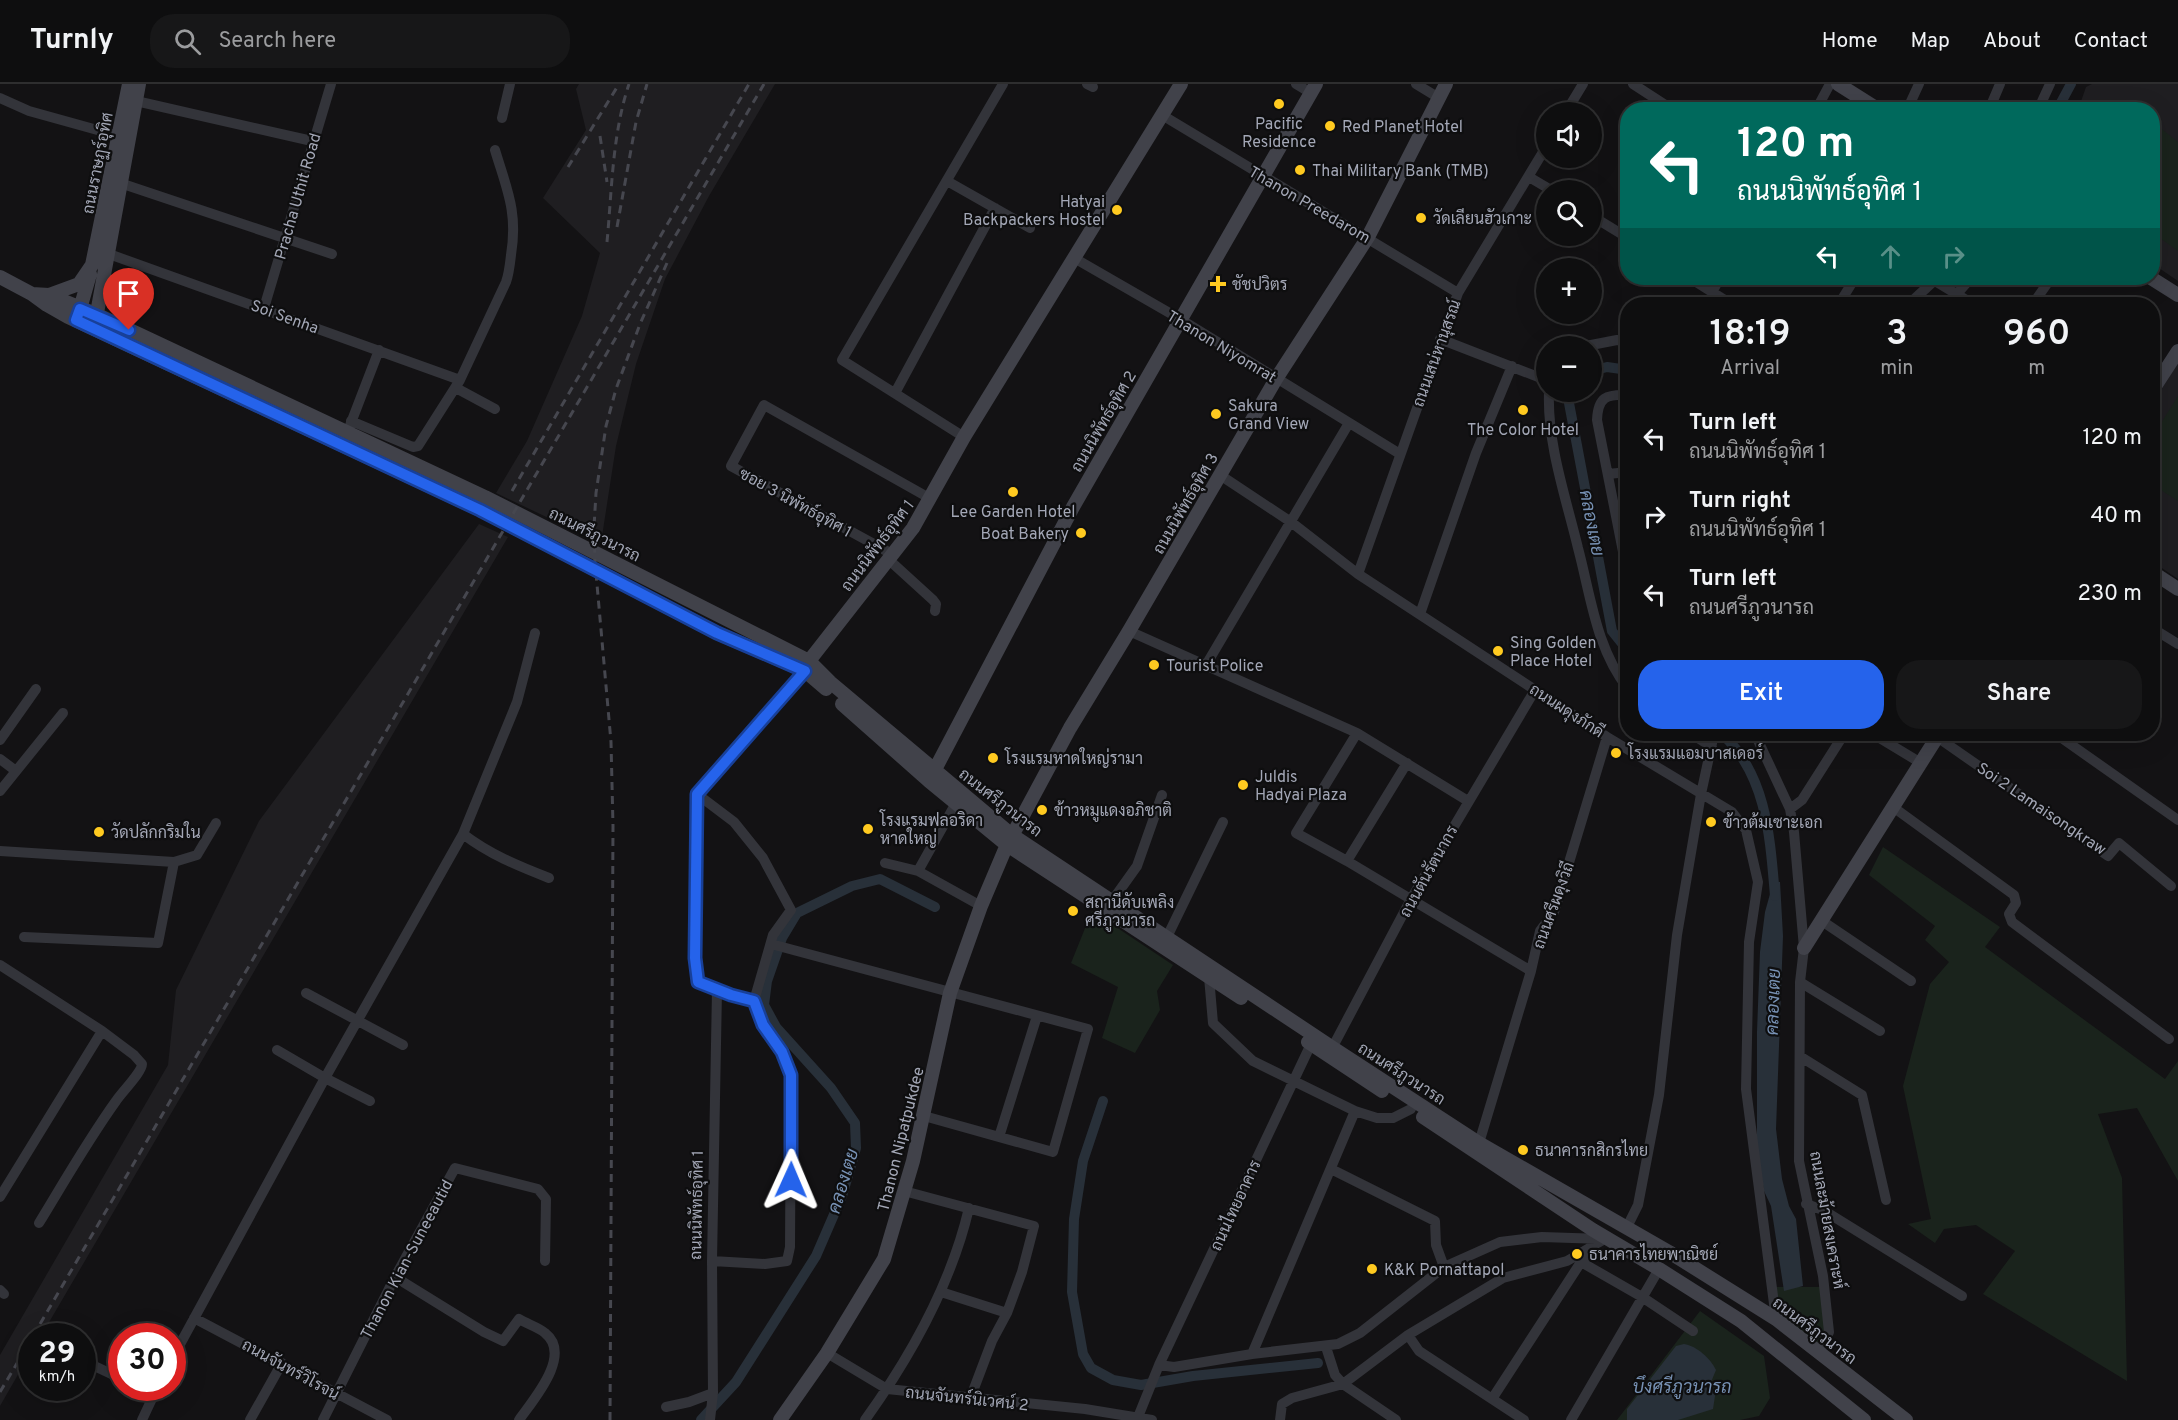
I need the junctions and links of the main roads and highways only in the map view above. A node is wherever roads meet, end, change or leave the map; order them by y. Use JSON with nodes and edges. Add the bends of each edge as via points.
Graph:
{"nodes":[{"id":1,"x":129,"y":84,"type":"edge"},
{"id":2,"x":139,"y":84,"type":"edge"},
{"id":3,"x":1181,"y":84,"type":"edge"},
{"id":4,"x":1446,"y":84,"type":"edge"},
{"id":5,"x":1838,"y":84,"type":"edge"},
{"id":6,"x":1314,"y":88,"type":"edge"},
{"id":7,"x":1866,"y":102,"type":"edge"},
{"id":8,"x":101,"y":258,"type":"junction"},
{"id":9,"x":0,"y":277,"type":"edge"},
{"id":10,"x":2160,"y":284,"type":"edge"},
{"id":11,"x":32,"y":294,"type":"junction"},
{"id":12,"x":49,"y":295,"type":"junction"},
{"id":13,"x":2178,"y":295,"type":"edge"},
{"id":14,"x":78,"y":315,"type":"junction"},
{"id":15,"x":96,"y":322,"type":"junction"},
{"id":16,"x":129,"y":330,"type":"junction"},
{"id":17,"x":2178,"y":351,"type":"edge"},
{"id":18,"x":2160,"y":379,"type":"edge"},
{"id":19,"x":2160,"y":577,"type":"edge"},
{"id":20,"x":2178,"y":589,"type":"edge"},
{"id":21,"x":807,"y":666,"type":"junction"},
{"id":22,"x":1934,"y":741,"type":"edge"},
{"id":23,"x":931,"y":775,"type":"junction"},
{"id":24,"x":1010,"y":840,"type":"junction"},
{"id":25,"x":1804,"y":948,"type":"road end"},
{"id":26,"x":1330,"y":1052,"type":"junction"},
{"id":27,"x":1477,"y":1148,"type":"junction"},
{"id":28,"x":1669,"y":1252,"type":"junction"},
{"id":29,"x":1659,"y":1269,"type":"junction"},
{"id":30,"x":780,"y":1420,"type":"edge"},
{"id":31,"x":1863,"y":1420,"type":"edge"},
{"id":32,"x":1906,"y":1420,"type":"edge"}],
"edges":[{"from":1,"to":8,"type":"main road","name":"ถนนราษฏร์อุทิศ"},
{"from":2,"to":8,"type":"main road"},
{"from":3,"to":21,"type":"main road","name":"ถนนนิพัทธ์อุทิศ 1","via":[[964,437],[913,528]]},
{"from":4,"to":24,"type":"main road","name":"ถนนนิพัทธ์อุทิศ 3","via":[[1368,237],[1276,379],[1070,728]]},
{"from":5,"to":7,"type":"main road"},
{"from":6,"to":23,"type":"main road","name":"ถนนนิพัทธ์อุทิศ 2","via":[[1073,507]]},
{"from":8,"to":12,"type":"main road","via":[[79,284]]},
{"from":8,"to":14,"type":"main road"},
{"from":8,"to":15,"type":"main road"},
{"from":8,"to":16,"type":"main road","via":[[108,308]]},
{"from":9,"to":11,"type":"main road","name":"ถนนศรีภูวนารถ"},
{"from":10,"to":13,"type":"main road"},
{"from":11,"to":12,"type":"main road","name":"ถนนศรีภูวนารถ"},
{"from":11,"to":14,"type":"main road","name":"ถนนศรีภูวนารถ","via":[[47,305]]},
{"from":12,"to":14,"type":"main road","name":"ถนนศรีภูวนารถ"},
{"from":14,"to":15,"type":"main road","name":"ถนนศรีภูวนารถ"},
{"from":15,"to":16,"type":"main road","name":"ถนนศรีภูวนารถ"},
{"from":15,"to":21,"type":"main road","name":"ถนนศรีภูวนารถ","via":[[480,510],[717,633]]},
{"from":16,"to":21,"type":"main road","name":"ถนนศรีภูวนารถ","via":[[350,426]]},
{"from":17,"to":18,"type":"main road"},
{"from":19,"to":20,"type":"main road"},
{"from":21,"to":23,"type":"main road","name":"ถนนศรีภูวนารถ","via":[[830,682]]},
{"from":22,"to":25,"type":"main road","name":"ถนนละม้ายสงเคราะห์"},
{"from":23,"to":24,"type":"main road","name":"ถนนศรีภูวนารถ"},
{"from":23,"to":24,"type":"main road","name":"ถนนศรีภูวนารถ","via":[[956,803]]},
{"from":24,"to":26,"type":"main road","name":"ถนนศรีภูวนารถ","via":[[1167,937]]},
{"from":24,"to":26,"type":"main road","name":"ถนนศรีภูวนารถ","via":[[1209,977],[1311,1044]]},
{"from":24,"to":30,"type":"main road","name":"Thanon Nipatpukdee","via":[[950,993],[924,1116],[885,1259]]},
{"from":26,"to":27,"type":"main road","name":"ถนนศรีภูวนารถ"},
{"from":26,"to":27,"type":"main road","name":"ถนนศรีภูวนารถ","via":[[1411,1110]]},
{"from":27,"to":28,"type":"main road","name":"ถนนศรีภูวนารถ"},
{"from":27,"to":29,"type":"main road","name":"ถนนศรีภูวนารถ","via":[[1598,1235]]},
{"from":28,"to":29,"type":"main road"},
{"from":28,"to":32,"type":"main road","name":"ถนนศรีภูวนารถ","via":[[1776,1319]]},
{"from":29,"to":31,"type":"main road","name":"ถนนศรีภูวนารถ","via":[[1741,1321]]}]}
